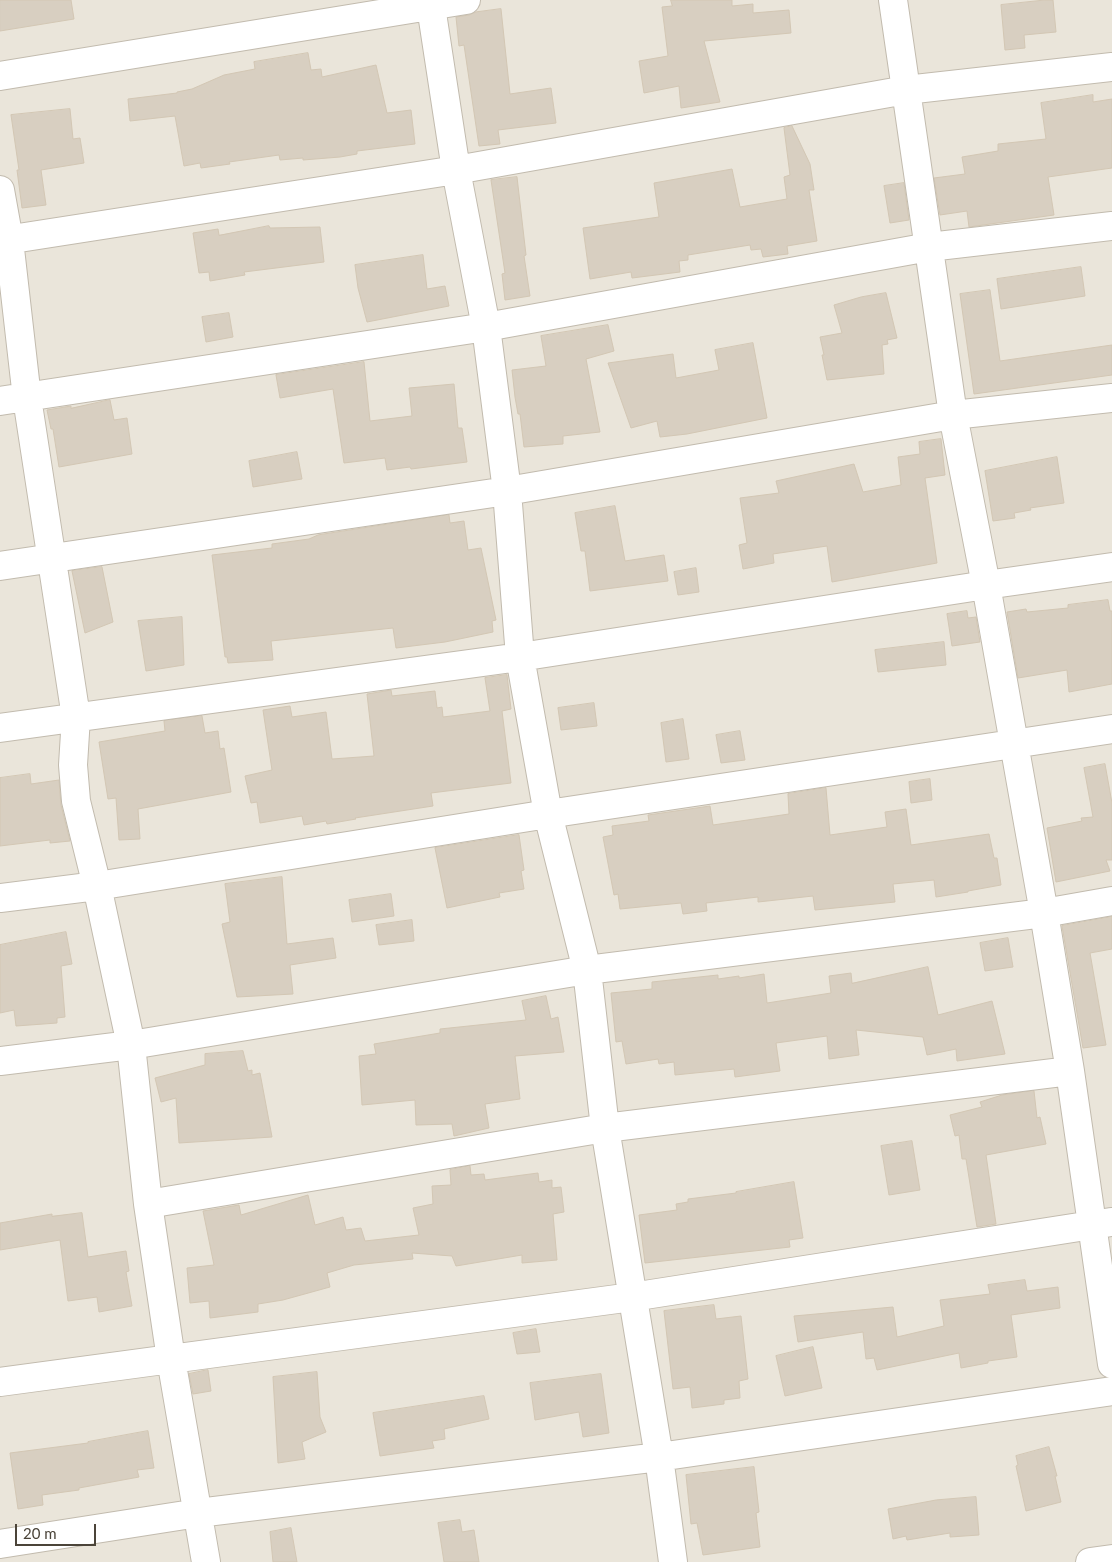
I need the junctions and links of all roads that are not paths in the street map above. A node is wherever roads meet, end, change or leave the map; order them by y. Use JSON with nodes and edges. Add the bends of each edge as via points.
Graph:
{"nodes":[{"id":1,"x":466,"y":0,"type":"edge"},
{"id":2,"x":893,"y":0,"type":"edge"},
{"id":3,"x":430,"y":3,"type":"edge"},
{"id":4,"x":1112,"y":67,"type":"edge"},
{"id":5,"x":0,"y":76,"type":"edge"},
{"id":6,"x":906,"y":90,"type":"junction"},
{"id":7,"x":456,"y":170,"type":"junction"},
{"id":8,"x":0,"y":190,"type":"edge"},
{"id":9,"x":1112,"y":226,"type":"edge"},
{"id":10,"x":4,"y":240,"type":"edge"},
{"id":11,"x":929,"y":247,"type":"junction"},
{"id":12,"x":486,"y":327,"type":"junction"},
{"id":13,"x":28,"y":398,"type":"junction"},
{"id":14,"x":1112,"y":398,"type":"edge"},
{"id":15,"x":0,"y":401,"type":"edge"},
{"id":16,"x":953,"y":415,"type":"junction"},
{"id":17,"x":507,"y":491,"type":"junction"},
{"id":18,"x":53,"y":559,"type":"junction"},
{"id":19,"x":0,"y":566,"type":"edge"},
{"id":20,"x":1112,"y":567,"type":"edge"},
{"id":21,"x":986,"y":584,"type":"junction"},
{"id":22,"x":520,"y":657,"type":"junction"},
{"id":23,"x":76,"y":717,"type":"junction"},
{"id":24,"x":0,"y":728,"type":"edge"},
{"id":25,"x":1112,"y":729,"type":"edge"},
{"id":26,"x":1013,"y":744,"type":"junction"},
{"id":27,"x":548,"y":814,"type":"junction"},
{"id":28,"x":97,"y":886,"type":"junction"},
{"id":29,"x":0,"y":898,"type":"edge"},
{"id":30,"x":1112,"y":901,"type":"edge"},
{"id":31,"x":1044,"y":913,"type":"junction"},
{"id":32,"x":587,"y":970,"type":"junction"},
{"id":33,"x":131,"y":1044,"type":"junction"},
{"id":34,"x":0,"y":1061,"type":"edge"},
{"id":35,"x":1070,"y":1071,"type":"junction"},
{"id":36,"x":605,"y":1128,"type":"junction"},
{"id":37,"x":148,"y":1204,"type":"junction"},
{"id":38,"x":1103,"y":1224,"type":"edge"},
{"id":39,"x":632,"y":1297,"type":"junction"},
{"id":40,"x":171,"y":1359,"type":"junction"},
{"id":41,"x":1112,"y":1364,"type":"edge"},
{"id":42,"x":0,"y":1382,"type":"edge"},
{"id":43,"x":1112,"y":1391,"type":"edge"},
{"id":44,"x":659,"y":1457,"type":"junction"},
{"id":45,"x":198,"y":1513,"type":"junction"},
{"id":46,"x":0,"y":1544,"type":"edge"},
{"id":47,"x":1112,"y":1559,"type":"edge"},
{"id":48,"x":206,"y":1562,"type":"edge"},
{"id":49,"x":673,"y":1562,"type":"edge"},
{"id":50,"x":1090,"y":1562,"type":"edge"}],
"edges":[{"from":1,"to":3,"type":"street"},
{"from":2,"to":6,"type":"street"},
{"from":3,"to":5,"type":"street"},
{"from":3,"to":7,"type":"street"},
{"from":4,"to":6,"type":"street"},
{"from":6,"to":7,"type":"street"},
{"from":6,"to":11,"type":"street"},
{"from":7,"to":10,"type":"street"},
{"from":7,"to":12,"type":"street"},
{"from":8,"to":10,"type":"street"},
{"from":9,"to":11,"type":"street"},
{"from":10,"to":13,"type":"street"},
{"from":11,"to":12,"type":"street"},
{"from":11,"to":16,"type":"street"},
{"from":12,"to":13,"type":"street"},
{"from":12,"to":17,"type":"street"},
{"from":13,"to":15,"type":"street"},
{"from":13,"to":18,"type":"street"},
{"from":14,"to":16,"type":"street"},
{"from":16,"to":17,"type":"street"},
{"from":16,"to":21,"type":"street"},
{"from":17,"to":18,"type":"street"},
{"from":17,"to":22,"type":"street"},
{"from":18,"to":19,"type":"street"},
{"from":18,"to":23,"type":"street"},
{"from":20,"to":21,"type":"street"},
{"from":21,"to":22,"type":"street"},
{"from":21,"to":26,"type":"street"},
{"from":22,"to":23,"type":"street"},
{"from":22,"to":27,"type":"street"},
{"from":23,"to":24,"type":"street"},
{"from":23,"to":28,"type":"street","via":[[76,801]]},
{"from":25,"to":26,"type":"street"},
{"from":26,"to":27,"type":"street"},
{"from":26,"to":31,"type":"street"},
{"from":27,"to":28,"type":"street"},
{"from":27,"to":32,"type":"street"},
{"from":28,"to":29,"type":"street"},
{"from":28,"to":33,"type":"street"},
{"from":30,"to":31,"type":"street"},
{"from":31,"to":32,"type":"street"},
{"from":31,"to":35,"type":"street"},
{"from":32,"to":33,"type":"street"},
{"from":32,"to":36,"type":"street"},
{"from":33,"to":34,"type":"street"},
{"from":33,"to":37,"type":"street"},
{"from":35,"to":36,"type":"street"},
{"from":35,"to":38,"type":"street"},
{"from":36,"to":37,"type":"street"},
{"from":36,"to":39,"type":"street"},
{"from":37,"to":40,"type":"street"},
{"from":38,"to":39,"type":"street"},
{"from":38,"to":41,"type":"street"},
{"from":39,"to":40,"type":"street"},
{"from":39,"to":44,"type":"street"},
{"from":40,"to":42,"type":"street"},
{"from":40,"to":45,"type":"street"},
{"from":43,"to":44,"type":"street"},
{"from":44,"to":45,"type":"street"},
{"from":44,"to":49,"type":"street"},
{"from":45,"to":46,"type":"street"},
{"from":45,"to":48,"type":"street"},
{"from":47,"to":50,"type":"street"}]}
